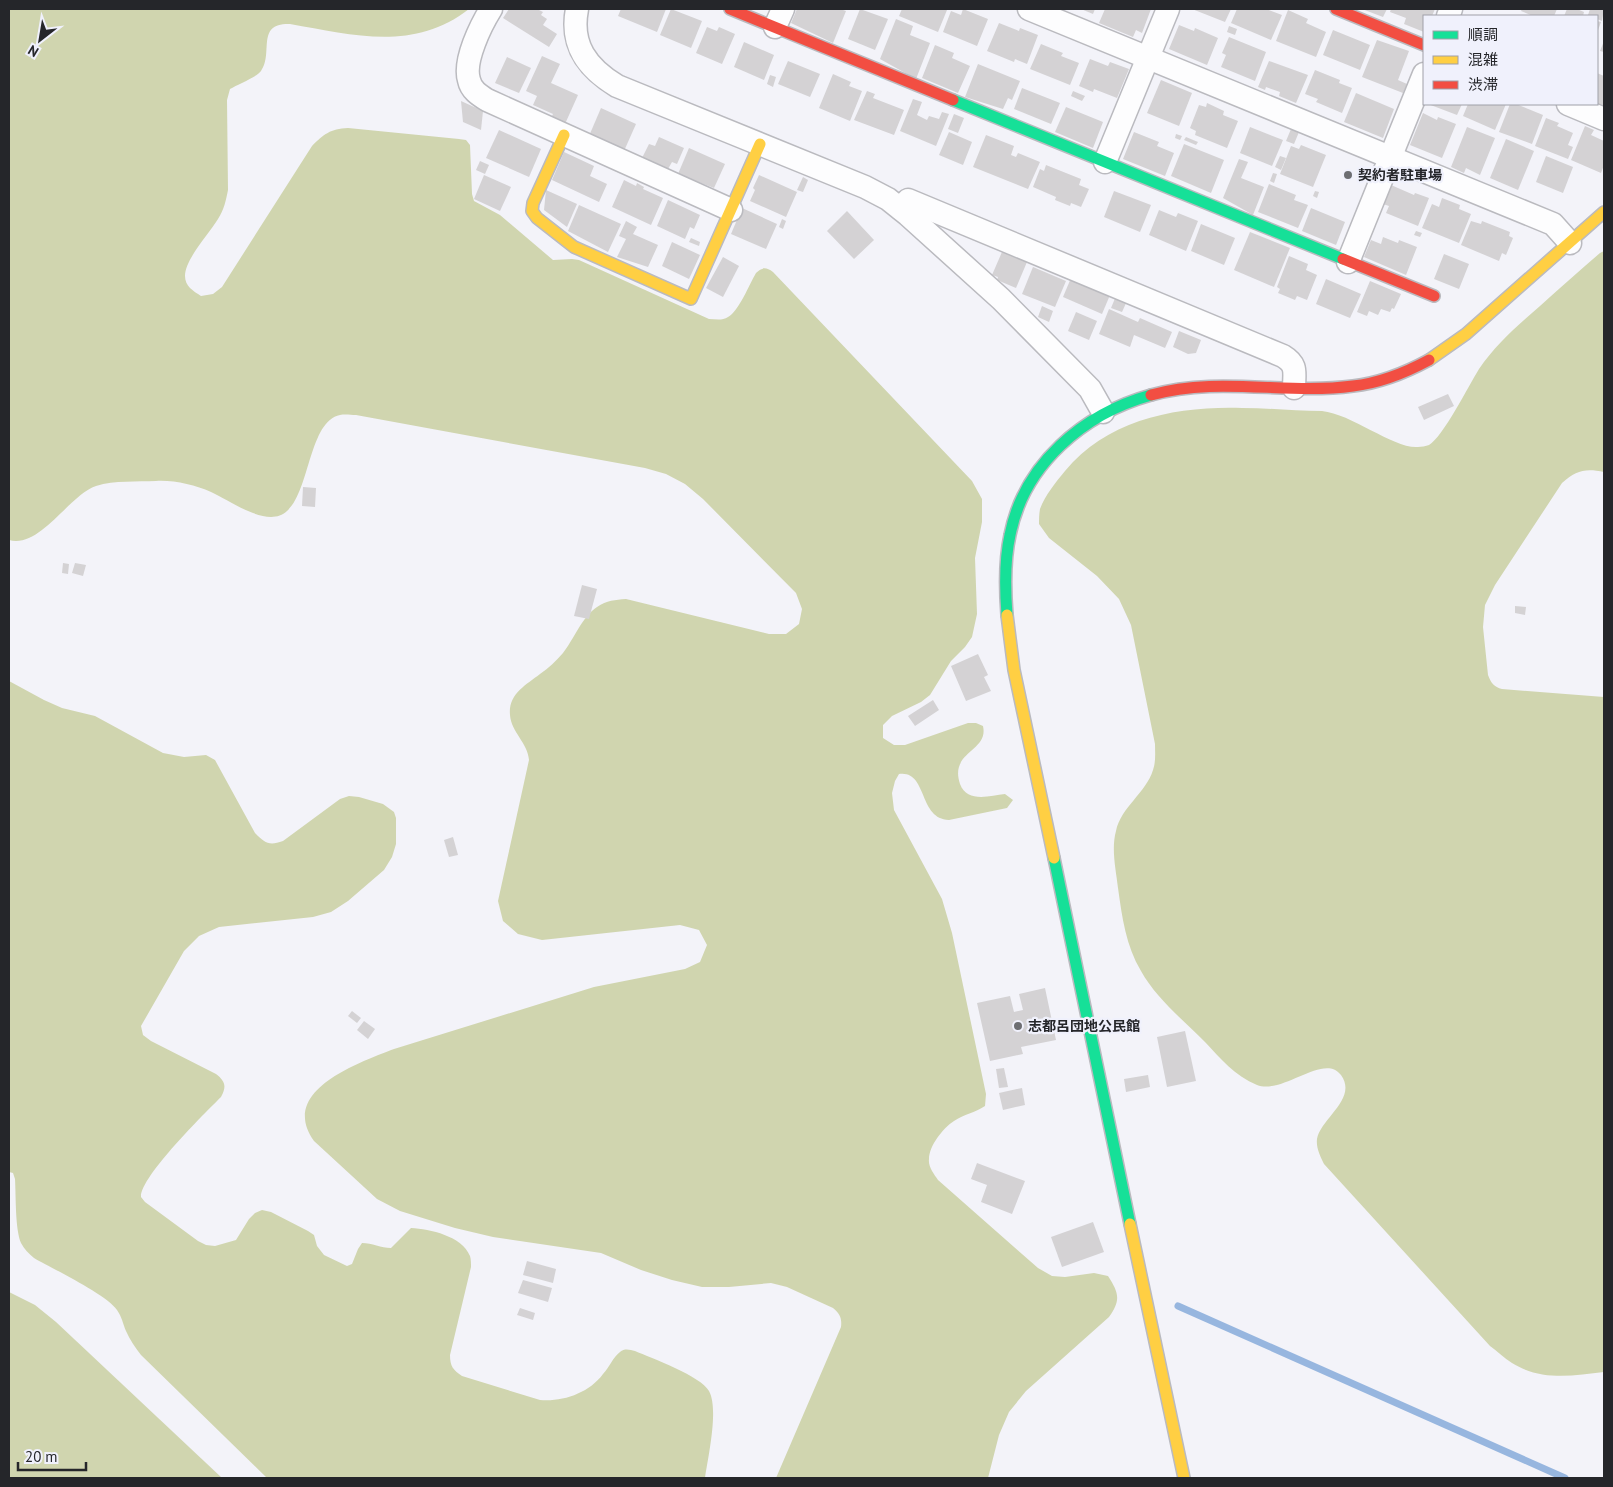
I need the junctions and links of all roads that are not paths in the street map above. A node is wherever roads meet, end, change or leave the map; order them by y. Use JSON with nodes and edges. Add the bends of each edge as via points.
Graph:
{"nodes":[{"id":1,"x":491,"y":9,"type":"edge"},
{"id":2,"x":577,"y":9,"type":"edge"},
{"id":3,"x":730,"y":9,"type":"edge"},
{"id":4,"x":1029,"y":9,"type":"edge"},
{"id":5,"x":1168,"y":9,"type":"edge"},
{"id":6,"x":1336,"y":9,"type":"edge"},
{"id":7,"x":779,"y":18,"type":"edge"},
{"id":8,"x":1423,"y":45,"type":"edge"},
{"id":9,"x":1148,"y":58,"type":"junction"},
{"id":10,"x":1423,"y":76,"type":"edge"},
{"id":11,"x":1571,"y":105,"type":"edge"},
{"id":12,"x":1604,"y":118,"type":"edge"},
{"id":13,"x":564,"y":134,"type":"junction"},
{"id":14,"x":760,"y":144,"type":"junction"},
{"id":15,"x":1390,"y":157,"type":"junction"},
{"id":16,"x":1105,"y":162,"type":"junction"},
{"id":17,"x":900,"y":209,"type":"junction"},
{"id":18,"x":731,"y":210,"type":"junction"},
{"id":19,"x":1604,"y":212,"type":"edge"},
{"id":20,"x":1570,"y":243,"type":"junction"},
{"id":21,"x":1348,"y":262,"type":"junction"},
{"id":22,"x":1434,"y":296,"type":"dead end"},
{"id":23,"x":1294,"y":388,"type":"junction"},
{"id":24,"x":1103,"y":412,"type":"junction"},
{"id":25,"x":1184,"y":1478,"type":"edge"}],
"edges":[{"from":1,"to":13,"type":"street","via":[[477,35],[468,66],[469,80],[475,92]]},
{"from":2,"to":14,"type":"street","via":[[575,29],[579,47],[601,76],[617,86]]},
{"from":3,"to":7,"type":"street"},
{"from":4,"to":9,"type":"street"},
{"from":5,"to":9,"type":"street"},
{"from":6,"to":8,"type":"street"},
{"from":7,"to":16,"type":"street"},
{"from":9,"to":15,"type":"street"},
{"from":9,"to":16,"type":"street"},
{"from":10,"to":15,"type":"street"},
{"from":11,"to":12,"type":"street"},
{"from":13,"to":18,"type":"street"},
{"from":13,"to":18,"type":"street","via":[[532,211],[536,218],[574,247],[691,300]]},
{"from":14,"to":17,"type":"street","via":[[865,187]]},
{"from":14,"to":18,"type":"street"},
{"from":15,"to":20,"type":"street","via":[[1553,224]]},
{"from":15,"to":21,"type":"street"},
{"from":16,"to":21,"type":"street"},
{"from":17,"to":23,"type":"street","via":[[908,200],[1283,356],[1295,368]]},
{"from":17,"to":24,"type":"street","via":[[1001,299],[1090,389]]},
{"from":19,"to":20,"type":"street"},
{"from":20,"to":23,"type":"street","via":[[1466,334],[1426,362],[1357,386]]},
{"from":21,"to":22,"type":"street"},
{"from":23,"to":24,"type":"street","via":[[1242,385],[1187,389],[1138,398]]},
{"from":24,"to":25,"type":"street","via":[[1057,446],[1036,470],[1010,529],[1004,561],[1005,597],[1014,670]]}]}
